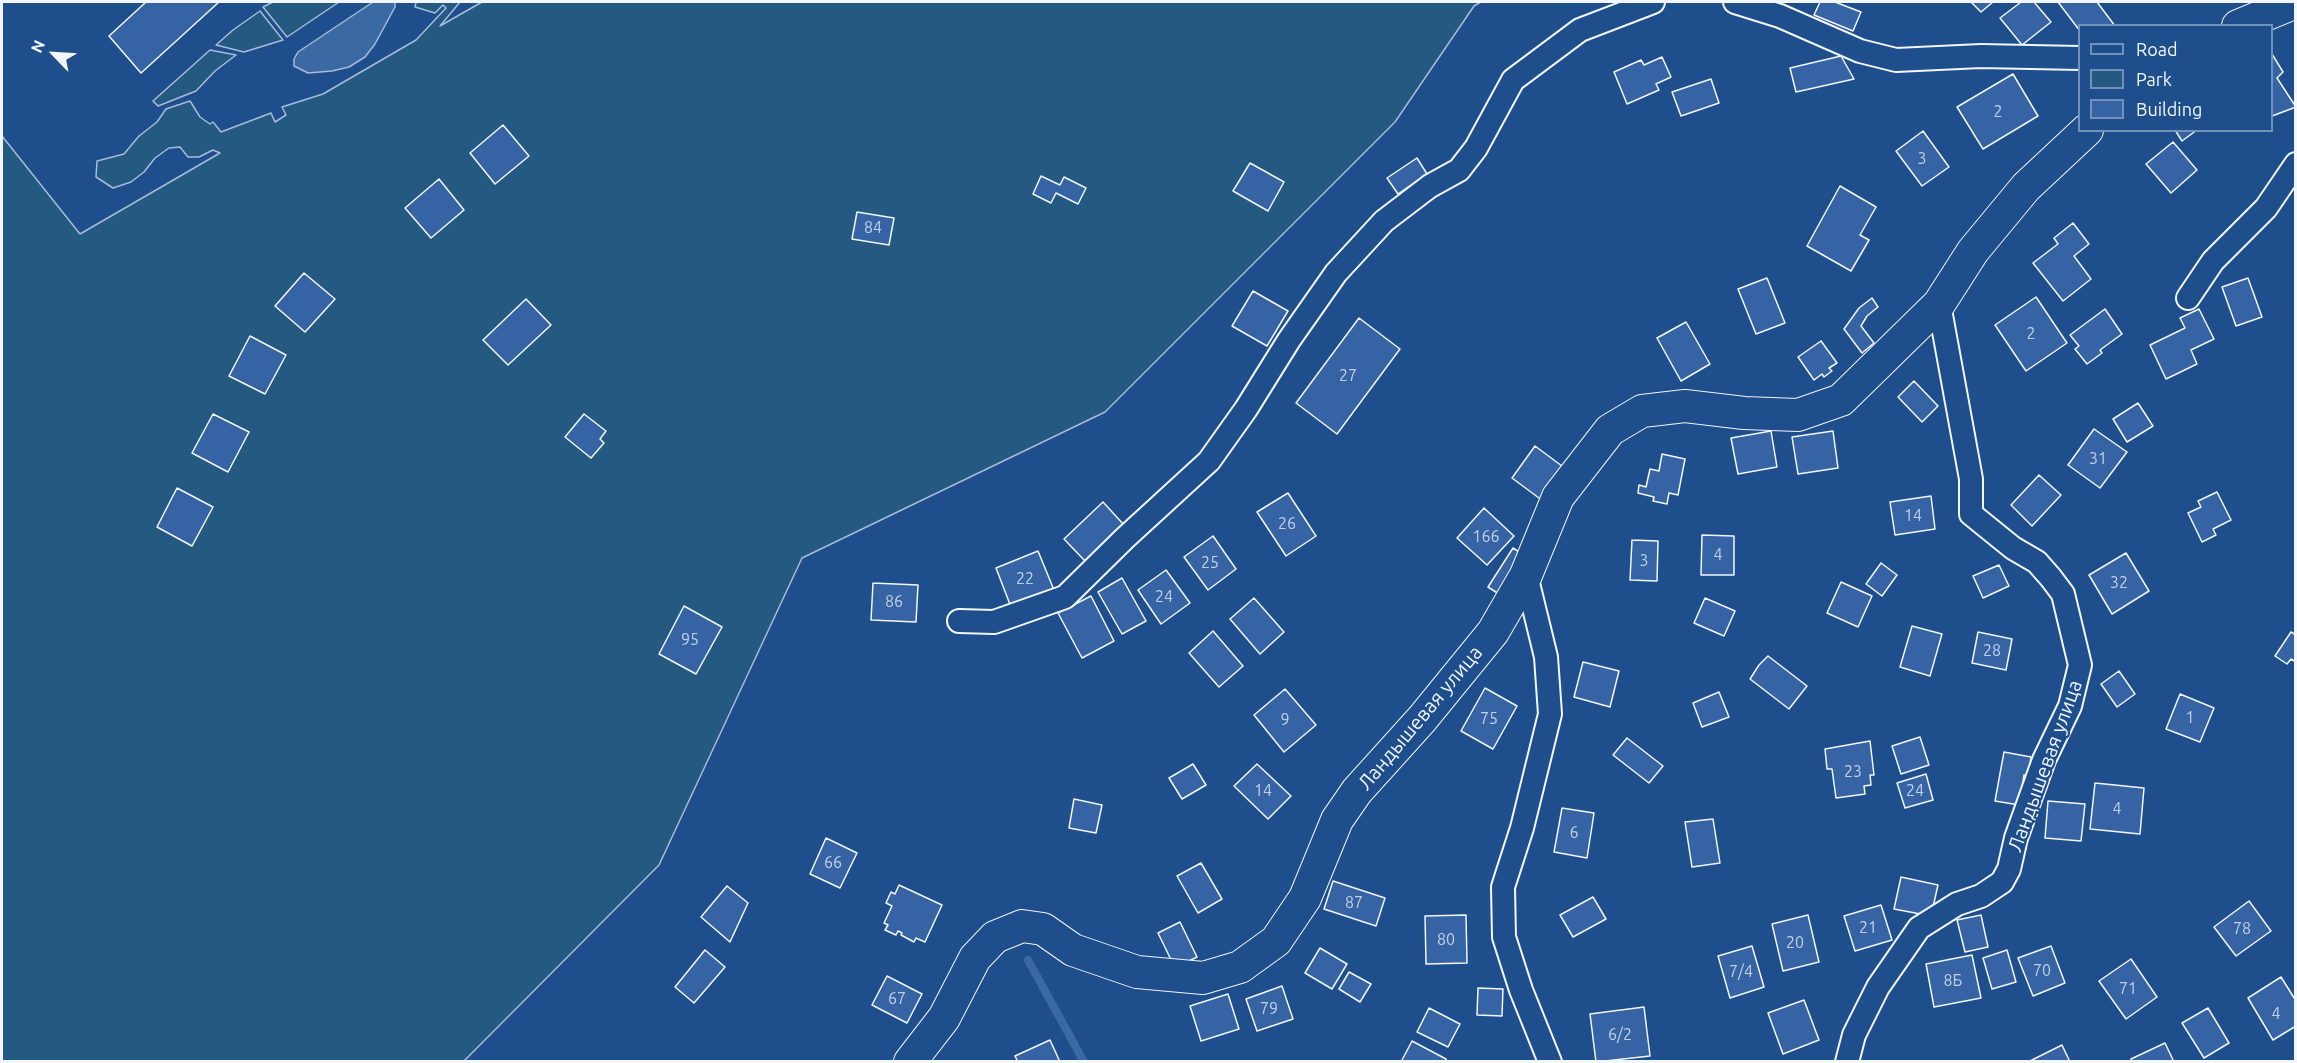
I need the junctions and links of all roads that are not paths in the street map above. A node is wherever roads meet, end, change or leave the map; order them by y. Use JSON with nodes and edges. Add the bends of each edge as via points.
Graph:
{"nodes":[{"id":1,"x":1653,"y":2,"type":"edge"},
{"id":2,"x":1735,"y":2,"type":"edge"},
{"id":3,"x":2295,"y":2,"type":"edge"},
{"id":4,"x":2243,"y":24,"type":"edge"},
{"id":5,"x":2078,"y":58,"type":"edge"},
{"id":6,"x":2084,"y":132,"type":"edge"},
{"id":7,"x":2295,"y":164,"type":"edge"},
{"id":8,"x":2188,"y":298,"type":"dead end"},
{"id":9,"x":1939,"y":304,"type":"junction"},
{"id":10,"x":1526,"y":575,"type":"junction"},
{"id":11,"x":959,"y":621,"type":"dead end"},
{"id":12,"x":910,"y":1062,"type":"edge"},
{"id":13,"x":1550,"y":1062,"type":"edge"},
{"id":14,"x":1847,"y":1062,"type":"edge"}],
"edges":[{"from":1,"to":11,"type":"street","via":[[1580,30],[1513,80],[1476,148],[1459,170],[1430,186],[1384,221],[1336,273],[1209,461],[1065,597],[994,622]]},
{"from":2,"to":5,"type":"street","via":[[1780,16],[1860,51],[1896,60],[1981,56]]},
{"from":3,"to":4,"type":"street"},
{"from":6,"to":9,"type":"street","name":"Ландышевая улица","via":[[2026,188],[1973,251]]},
{"from":7,"to":8,"type":"street","via":[[2266,208],[2213,261]]},
{"from":9,"to":10,"type":"street","name":"Ландышевая улица","via":[[1841,400],[1798,415],[1685,405],[1642,411],[1610,430],[1558,497]]},
{"from":9,"to":14,"type":"street","name":"Ландышевая улица","via":[[1971,479],[1971,514],[2037,562],[2063,594],[2080,665],[2070,706],[2044,760],[2002,882],[1919,928],[1878,987],[1854,1035]]},
{"from":10,"to":12,"type":"street","name":"Ландышевая улица","via":[[1493,632],[1357,790],[1337,820],[1305,898],[1276,941],[1240,967],[1203,978],[1137,972],[1073,950],[1043,929],[1022,926],[995,937],[975,958],[944,1018]]},
{"from":10,"to":13,"type":"street","via":[[1546,657],[1550,714],[1503,887],[1504,937]]}]}
